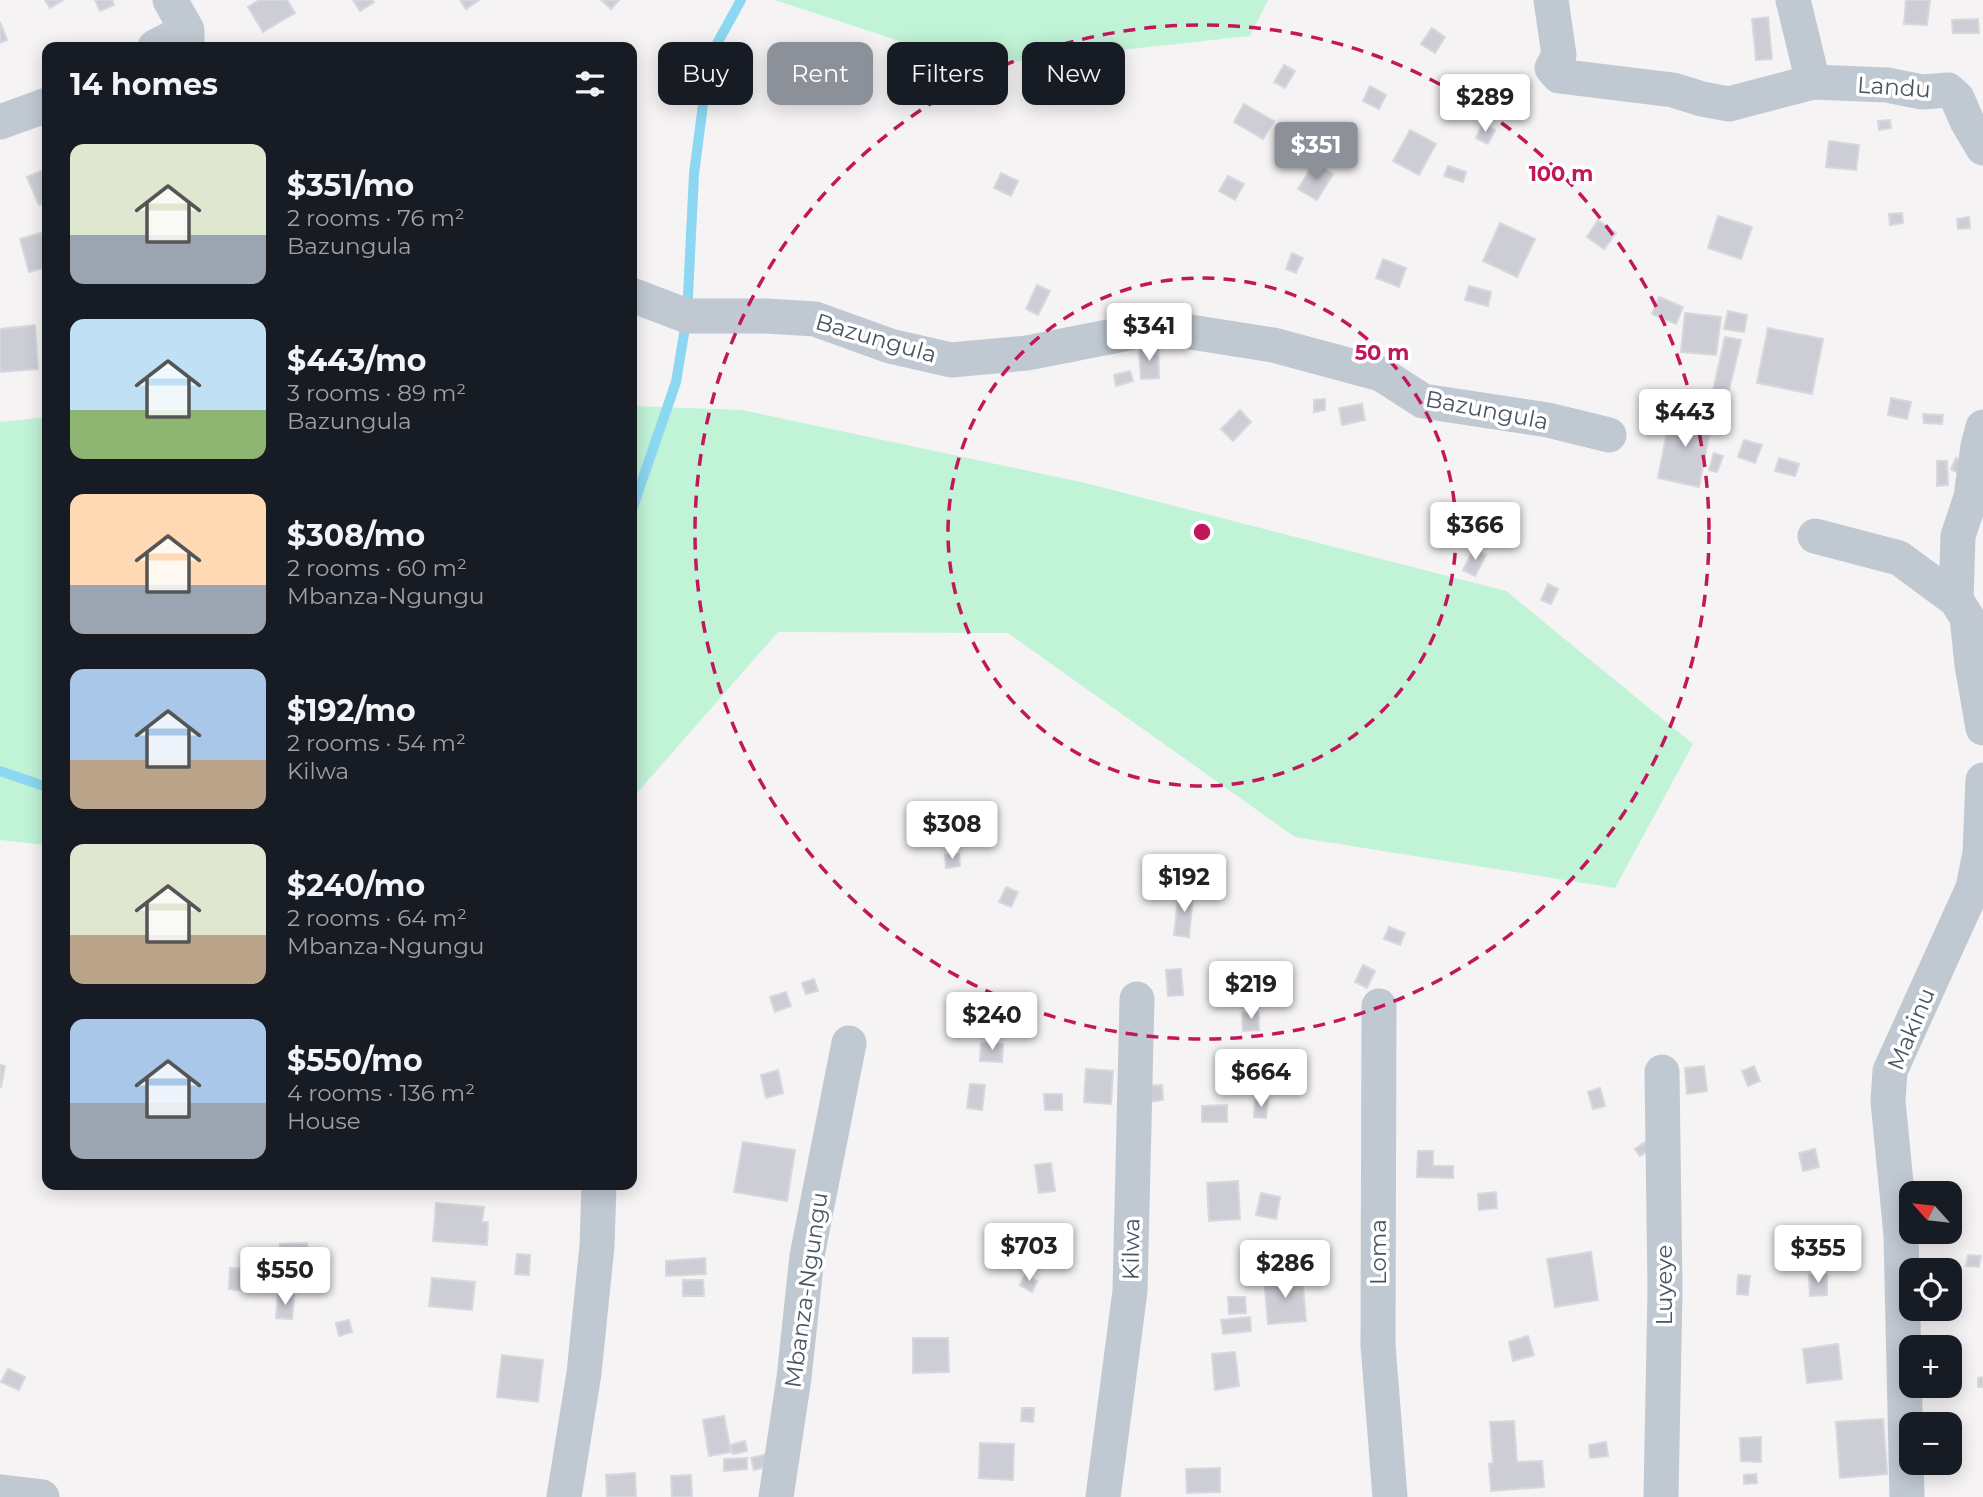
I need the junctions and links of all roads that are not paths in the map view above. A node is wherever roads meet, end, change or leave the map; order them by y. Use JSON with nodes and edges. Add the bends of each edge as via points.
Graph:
{"nodes":[{"id":1,"x":1550,"y":0,"type":"edge"},
{"id":2,"x":1793,"y":0,"type":"edge"},
{"id":3,"x":181,"y":26,"type":"edge"},
{"id":4,"x":162,"y":42,"type":"edge"},
{"id":5,"x":1812,"y":82,"type":"junction"},
{"id":6,"x":42,"y":107,"type":"edge"},
{"id":7,"x":0,"y":122,"type":"edge"},
{"id":8,"x":1983,"y":148,"type":"edge"},
{"id":9,"x":637,"y":297,"type":"edge"},
{"id":10,"x":1983,"y":427,"type":"edge"},
{"id":11,"x":1609,"y":435,"type":"dead end"},
{"id":12,"x":1815,"y":536,"type":"dead end"},
{"id":13,"x":1956,"y":600,"type":"junction"},
{"id":14,"x":1983,"y":728,"type":"edge"},
{"id":15,"x":1983,"y":780,"type":"edge"},
{"id":16,"x":1137,"y":999,"type":"dead end"},
{"id":17,"x":1379,"y":1006,"type":"dead end"},
{"id":18,"x":849,"y":1043,"type":"dead end"},
{"id":19,"x":1662,"y":1072,"type":"dead end"},
{"id":20,"x":599,"y":1190,"type":"edge"},
{"id":21,"x":0,"y":1492,"type":"edge"},
{"id":22,"x":42,"y":1497,"type":"edge"},
{"id":23,"x":564,"y":1497,"type":"edge"},
{"id":24,"x":776,"y":1497,"type":"edge"},
{"id":25,"x":1102,"y":1497,"type":"edge"},
{"id":26,"x":1390,"y":1497,"type":"edge"},
{"id":27,"x":1661,"y":1497,"type":"edge"},
{"id":28,"x":1907,"y":1497,"type":"edge"}],
"edges":[{"from":1,"to":5,"type":"street","via":[[1559,55],[1552,68],[1559,76],[1673,90],[1729,104]]},
{"from":2,"to":5,"type":"street"},
{"from":3,"to":4,"type":"street"},
{"from":5,"to":8,"type":"street","name":"Landu","via":[[1887,85],[1922,92],[1948,90],[1957,98]]},
{"from":6,"to":7,"type":"street"},
{"from":9,"to":11,"type":"street","name":"Bazungula","via":[[687,316],[815,319],[890,346],[950,359],[1027,353],[1159,327],[1273,345],[1381,374],[1423,401],[1548,420]]},
{"from":10,"to":13,"type":"street","via":[[1971,497],[1958,536]]},
{"from":12,"to":13,"type":"street","via":[[1899,558]]},
{"from":13,"to":14,"type":"street","via":[[1967,617]]},
{"from":15,"to":28,"type":"street","name":"Makinu","via":[[1980,853],[1973,888],[1890,1072],[1888,1101],[1902,1235]]},
{"from":16,"to":25,"type":"street","name":"Kilwa","via":[[1130,1291]]},
{"from":17,"to":26,"type":"street","name":"Loma","via":[[1378,1345]]},
{"from":18,"to":24,"type":"street","name":"Mbanza-Ngungu","via":[[807,1256]]},
{"from":19,"to":27,"type":"street","name":"Luyeye","via":[[1665,1290]]},
{"from":20,"to":23,"type":"street","via":[[584,1373]]},
{"from":21,"to":22,"type":"street"}]}
